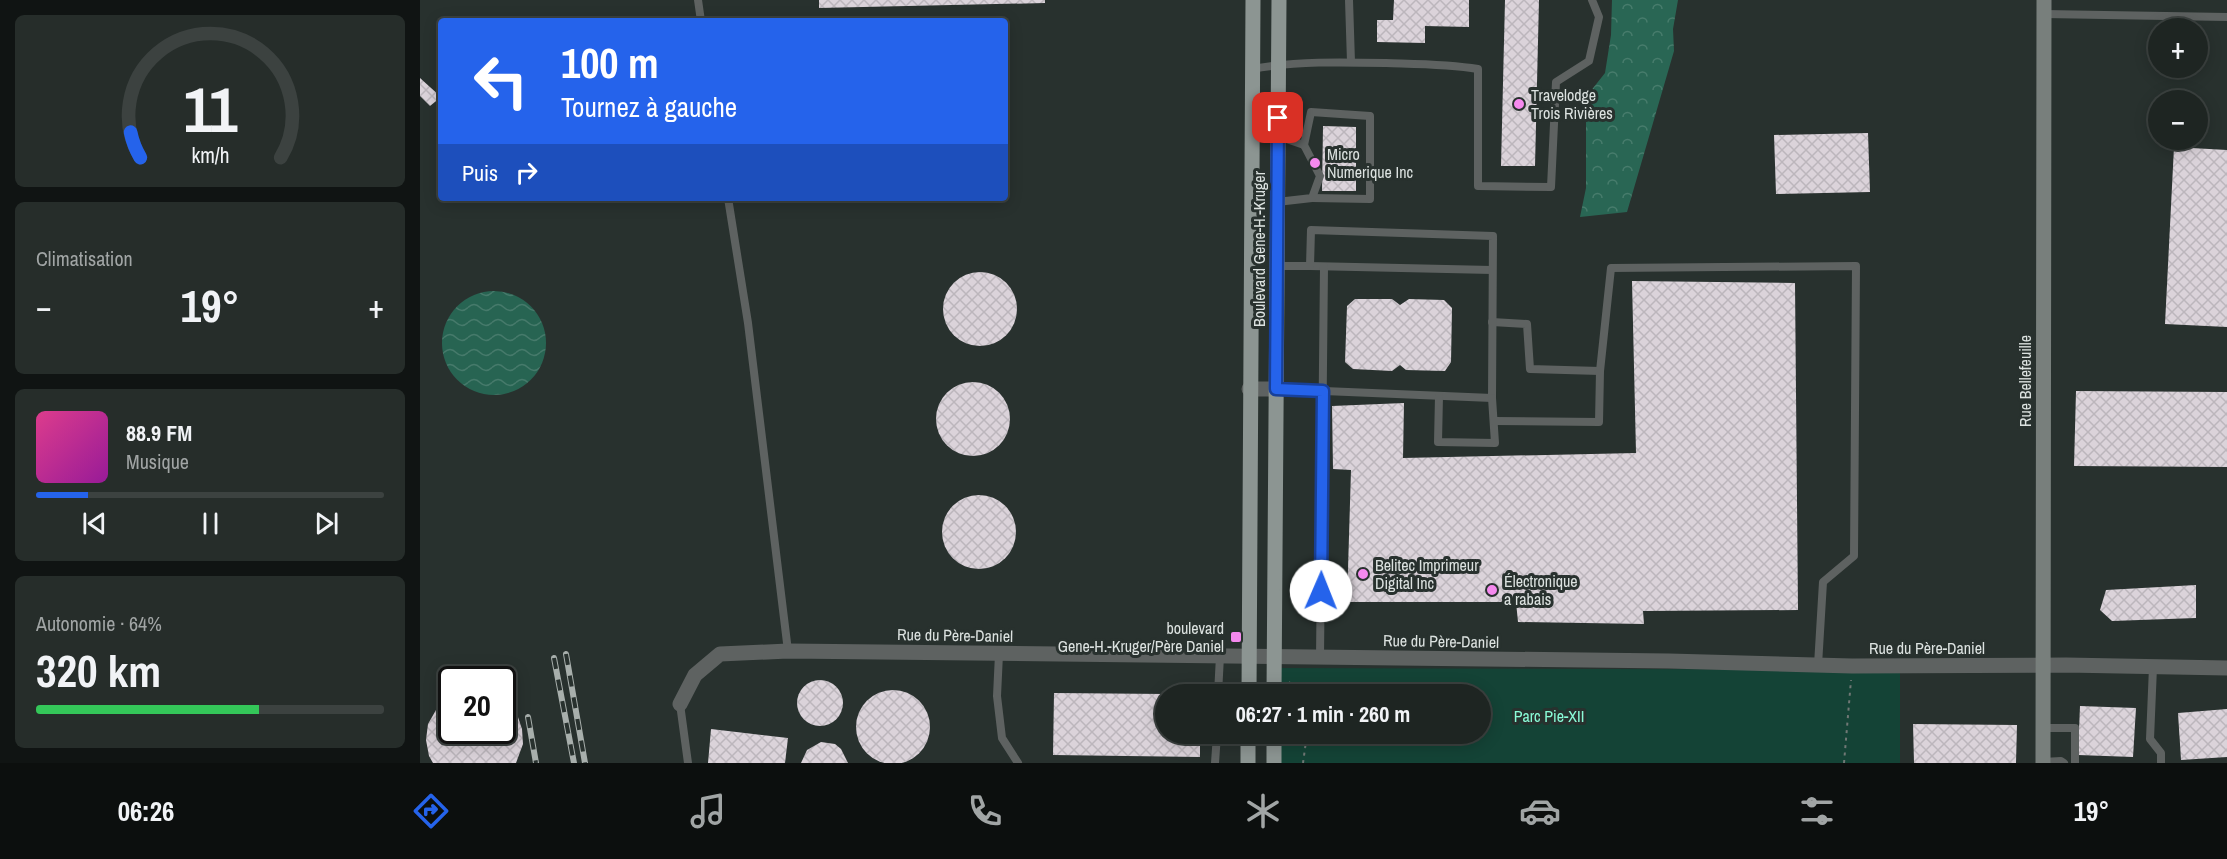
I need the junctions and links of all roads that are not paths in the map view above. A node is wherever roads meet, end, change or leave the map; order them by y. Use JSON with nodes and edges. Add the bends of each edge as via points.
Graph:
{"nodes":[{"id":1,"x":698,"y":0,"type":"edge"},
{"id":2,"x":1253,"y":0,"type":"edge"},
{"id":3,"x":1279,"y":0,"type":"edge"},
{"id":4,"x":1349,"y":0,"type":"edge"},
{"id":5,"x":1592,"y":0,"type":"edge"},
{"id":6,"x":2044,"y":7,"type":"edge"},
{"id":7,"x":2227,"y":17,"type":"edge"},
{"id":8,"x":701,"y":18,"type":"edge"},
{"id":9,"x":1351,"y":62,"type":"junction"},
{"id":10,"x":1278,"y":64,"type":"junction"},
{"id":11,"x":1252,"y":69,"type":"junction"},
{"id":12,"x":1278,"y":136,"type":"junction"},
{"id":13,"x":1304,"y":145,"type":"junction"},
{"id":14,"x":1312,"y":198,"type":"junction"},
{"id":15,"x":728,"y":201,"type":"edge"},
{"id":16,"x":1277,"y":202,"type":"junction"},
{"id":17,"x":1277,"y":266,"type":"junction"},
{"id":18,"x":1310,"y":267,"type":"junction"},
{"id":19,"x":1324,"y":267,"type":"junction"},
{"id":20,"x":1492,"y":270,"type":"junction"},
{"id":21,"x":1492,"y":322,"type":"junction"},
{"id":22,"x":1600,"y":371,"type":"junction"},
{"id":23,"x":1249,"y":389,"type":"junction"},
{"id":24,"x":1276,"y":389,"type":"junction"},
{"id":25,"x":1323,"y":391,"type":"junction"},
{"id":26,"x":1439,"y":396,"type":"junction"},
{"id":27,"x":1492,"y":398,"type":"junction"},
{"id":28,"x":1494,"y":421,"type":"junction"},
{"id":29,"x":788,"y":651,"type":"junction"},
{"id":30,"x":999,"y":654,"type":"junction"},
{"id":31,"x":1220,"y":657,"type":"junction"},
{"id":32,"x":1249,"y":657,"type":"junction"},
{"id":33,"x":1273,"y":657,"type":"junction"},
{"id":34,"x":1320,"y":658,"type":"junction"},
{"id":35,"x":1818,"y":665,"type":"junction"},
{"id":36,"x":2043,"y":666,"type":"junction"},
{"id":37,"x":2153,"y":667,"type":"junction"},
{"id":38,"x":2227,"y":668,"type":"edge"},
{"id":39,"x":1219,"y":684,"type":"edge"},
{"id":40,"x":1249,"y":684,"type":"edge"},
{"id":41,"x":1274,"y":684,"type":"edge"},
{"id":42,"x":680,"y":704,"type":"joint"},
{"id":43,"x":2043,"y":728,"type":"junction"},
{"id":44,"x":1216,"y":744,"type":"edge"},
{"id":45,"x":1248,"y":744,"type":"edge"},
{"id":46,"x":1274,"y":744,"type":"edge"},
{"id":47,"x":2043,"y":762,"type":"edge"},
{"id":48,"x":688,"y":763,"type":"edge"},
{"id":49,"x":1018,"y":763,"type":"edge"},
{"id":50,"x":1215,"y":763,"type":"edge"},
{"id":51,"x":1248,"y":763,"type":"edge"},
{"id":52,"x":1274,"y":763,"type":"edge"},
{"id":53,"x":2064,"y":763,"type":"edge"},
{"id":54,"x":2075,"y":763,"type":"edge"},
{"id":55,"x":2161,"y":763,"type":"edge"}],
"edges":[{"from":1,"to":8,"type":"lane"},
{"from":2,"to":11,"type":"main road","name":"Boulevard Gene-H.-Kruger"},
{"from":3,"to":10,"type":"main road","name":"Boulevard Gene-H.-Kruger"},
{"from":4,"to":9,"type":"lane"},
{"from":5,"to":9,"type":"lane","via":[[1599,17],[1588,61],[1556,82],[1551,187],[1478,186],[1478,69]]},
{"from":6,"to":7,"type":"lane"},
{"from":6,"to":36,"type":"street","name":"Rue Bellefeuille"},
{"from":9,"to":10,"type":"lane"},
{"from":10,"to":11,"type":"lane"},
{"from":10,"to":12,"type":"main road","name":"Boulevard Gene-H.-Kruger"},
{"from":11,"to":23,"type":"main road","name":"Boulevard Gene-H.-Kruger"},
{"from":12,"to":13,"type":"lane"},
{"from":12,"to":16,"type":"main road","name":"Boulevard Gene-H.-Kruger"},
{"from":13,"to":14,"type":"lane","via":[[1320,176]]},
{"from":13,"to":14,"type":"lane","via":[[1311,112],[1370,116],[1370,199]]},
{"from":14,"to":16,"type":"lane"},
{"from":15,"to":29,"type":"lane","via":[[748,323]]},
{"from":16,"to":17,"type":"main road","name":"Boulevard Gene-H.-Kruger"},
{"from":17,"to":18,"type":"lane"},
{"from":17,"to":24,"type":"main road","name":"Boulevard Gene-H.-Kruger"},
{"from":18,"to":19,"type":"lane"},
{"from":18,"to":20,"type":"lane","via":[[1311,230],[1493,236]]},
{"from":19,"to":20,"type":"lane"},
{"from":19,"to":25,"type":"lane"},
{"from":20,"to":21,"type":"lane"},
{"from":21,"to":22,"type":"lane","via":[[1527,324],[1530,369]]},
{"from":21,"to":27,"type":"lane"},
{"from":22,"to":28,"type":"lane","via":[[1599,422]]},
{"from":22,"to":35,"type":"lane","via":[[1611,268],[1856,266],[1854,556],[1823,582]]},
{"from":23,"to":24,"type":"street"},
{"from":23,"to":32,"type":"main road","name":"Boulevard Gene-H.-Kruger"},
{"from":24,"to":25,"type":"lane"},
{"from":24,"to":33,"type":"main road","name":"Boulevard Gene-H.-Kruger"},
{"from":25,"to":26,"type":"lane"},
{"from":25,"to":34,"type":"lane"},
{"from":26,"to":27,"type":"lane"},
{"from":26,"to":28,"type":"lane","via":[[1438,442],[1495,443]]},
{"from":27,"to":28,"type":"lane"},
{"from":29,"to":30,"type":"street","name":"Rue du Père-Daniel"},
{"from":29,"to":42,"type":"street","name":"Rue du Père-Daniel","via":[[720,654],[695,675]]},
{"from":30,"to":31,"type":"street","name":"Rue du Père-Daniel"},
{"from":30,"to":49,"type":"lane","via":[[997,696],[1002,738]]},
{"from":31,"to":32,"type":"street","name":"Rue du Père-Daniel"},
{"from":31,"to":39,"type":"lane"},
{"from":32,"to":33,"type":"street","name":"Rue du Père-Daniel"},
{"from":32,"to":40,"type":"main road","name":"Boulevard Gene-H.-Kruger"},
{"from":33,"to":34,"type":"street","name":"Rue du Père-Daniel"},
{"from":33,"to":41,"type":"main road","name":"Boulevard Gene-H.-Kruger"},
{"from":34,"to":35,"type":"street","name":"Rue du Père-Daniel"},
{"from":35,"to":36,"type":"street","name":"Rue du Père-Daniel"},
{"from":36,"to":37,"type":"street","name":"Rue du Père-Daniel"},
{"from":36,"to":43,"type":"street","name":"Rue Bellefeuille"},
{"from":37,"to":38,"type":"street","name":"Rue du Père-Daniel"},
{"from":37,"to":55,"type":"lane","via":[[2150,740],[2162,753]]},
{"from":42,"to":48,"type":"lane"},
{"from":43,"to":47,"type":"street","name":"Rue Bellefeuille"},
{"from":43,"to":54,"type":"lane","via":[[2075,728]]},
{"from":44,"to":50,"type":"lane"},
{"from":45,"to":51,"type":"main road"},
{"from":46,"to":52,"type":"main road"},
{"from":47,"to":53,"type":"lane"}]}
